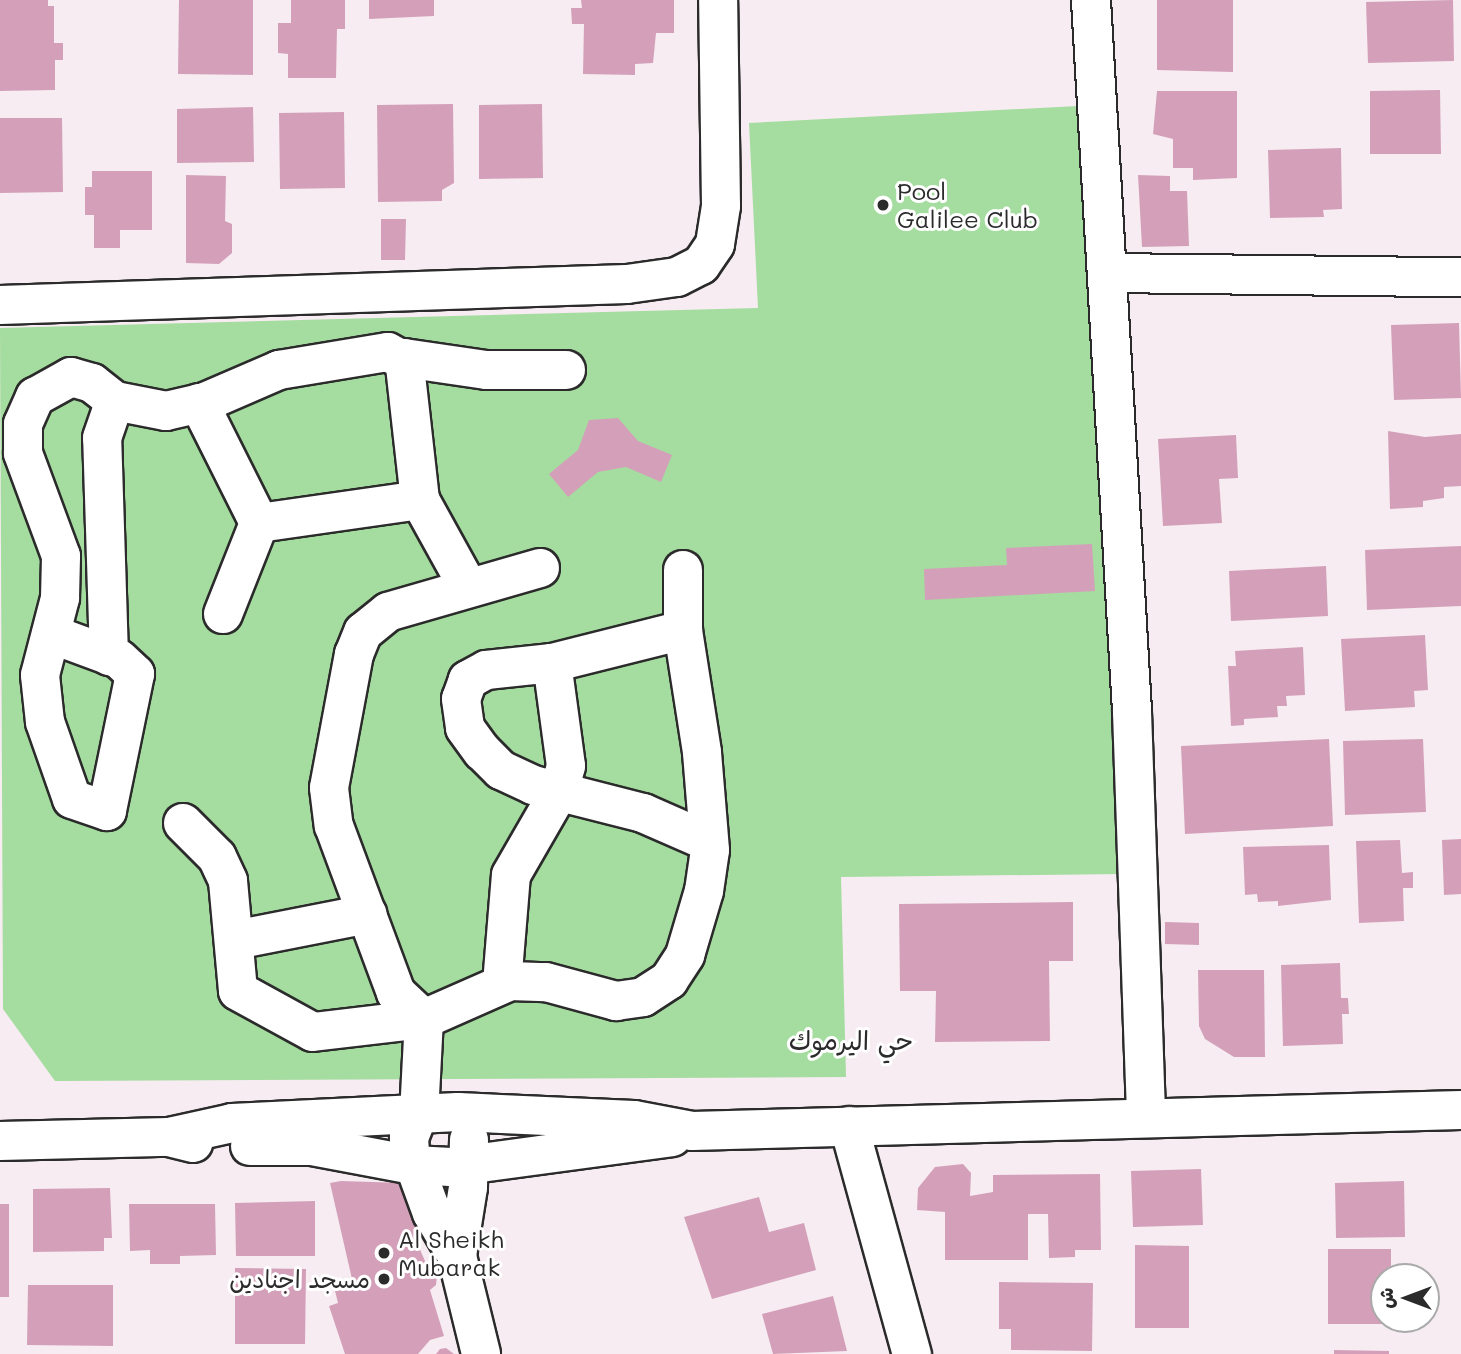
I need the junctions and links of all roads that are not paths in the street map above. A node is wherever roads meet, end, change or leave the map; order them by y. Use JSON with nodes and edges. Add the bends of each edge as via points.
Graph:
{"nodes":[{"id":1,"x":718,"y":0,"type":"edge"},
{"id":2,"x":1091,"y":0,"type":"edge"},
{"id":3,"x":1109,"y":273,"type":"junction"},
{"id":4,"x":1461,"y":277,"type":"edge"},
{"id":5,"x":0,"y":305,"type":"edge"},
{"id":6,"x":404,"y":360,"type":"junction"},
{"id":7,"x":566,"y":370,"type":"dead end"},
{"id":8,"x":115,"y":401,"type":"junction"},
{"id":9,"x":199,"y":403,"type":"junction"},
{"id":10,"x":420,"y":500,"type":"junction"},
{"id":11,"x":258,"y":523,"type":"junction"},
{"id":12,"x":540,"y":568,"type":"dead end"},
{"id":13,"x":683,"y":570,"type":"dead end"},
{"id":14,"x":468,"y":587,"type":"junction"},
{"id":15,"x":223,"y":614,"type":"dead end"},
{"id":16,"x":683,"y":630,"type":"junction"},
{"id":17,"x":51,"y":634,"type":"junction"},
{"id":18,"x":109,"y":656,"type":"junction"},
{"id":19,"x":552,"y":663,"type":"junction"},
{"id":20,"x":559,"y":792,"type":"junction"},
{"id":21,"x":183,"y":822,"type":"dead end"},
{"id":22,"x":709,"y":842,"type":"junction"},
{"id":23,"x":368,"y":914,"type":"junction"},
{"id":24,"x":235,"y":940,"type":"junction"},
{"id":25,"x":502,"y":984,"type":"junction"},
{"id":26,"x":424,"y":1018,"type":"junction"},
{"id":27,"x":1461,"y":1110,"type":"edge"},
{"id":28,"x":458,"y":1112,"type":"junction"},
{"id":29,"x":419,"y":1113,"type":"junction"},
{"id":30,"x":1146,"y":1118,"type":"junction"},
{"id":31,"x":849,"y":1126,"type":"junction"},
{"id":32,"x":692,"y":1131,"type":"junction"},
{"id":33,"x":169,"y":1137,"type":"junction"},
{"id":34,"x":0,"y":1141,"type":"edge"},
{"id":35,"x":413,"y":1165,"type":"junction"},
{"id":36,"x":470,"y":1165,"type":"junction"},
{"id":37,"x":457,"y":1256,"type":"junction"},
{"id":38,"x":481,"y":1354,"type":"edge"},
{"id":39,"x":912,"y":1354,"type":"edge"}],
"edges":[{"from":1,"to":5,"type":"street","via":[[722,206],[715,244],[701,265],[677,277],[627,284]]},
{"from":2,"to":3,"type":"street"},
{"from":3,"to":4,"type":"street"},
{"from":3,"to":30,"type":"street"},
{"from":6,"to":7,"type":"street","via":[[486,370]]},
{"from":6,"to":9,"type":"street","via":[[388,352],[279,370]]},
{"from":6,"to":10,"type":"street"},
{"from":8,"to":9,"type":"street","via":[[166,411]]},
{"from":8,"to":17,"type":"street","via":[[92,383],[71,377],[35,397],[23,424],[23,453],[61,556],[60,598]]},
{"from":8,"to":18,"type":"street","via":[[102,438]]},
{"from":9,"to":11,"type":"street"},
{"from":10,"to":11,"type":"street"},
{"from":10,"to":14,"type":"street"},
{"from":11,"to":15,"type":"street"},
{"from":12,"to":14,"type":"street"},
{"from":13,"to":16,"type":"street"},
{"from":14,"to":23,"type":"street","via":[[388,612],[363,632],[354,654],[329,788],[334,826]]},
{"from":16,"to":19,"type":"street"},
{"from":16,"to":22,"type":"street","via":[[702,752]]},
{"from":17,"to":18,"type":"street"},
{"from":17,"to":18,"type":"street","via":[[40,675],[44,722],[72,799],[107,811],[135,674]]},
{"from":19,"to":20,"type":"street","via":[[565,737],[566,766]]},
{"from":19,"to":20,"type":"street","via":[[486,670],[468,680],[461,699],[465,728],[501,769]]},
{"from":20,"to":22,"type":"street","via":[[642,813]]},
{"from":20,"to":25,"type":"street","via":[[511,875]]},
{"from":21,"to":24,"type":"street","via":[[217,857]]},
{"from":22,"to":25,"type":"street","via":[[695,927],[669,980],[642,997],[616,1001],[546,982]]},
{"from":23,"to":24,"type":"street"},
{"from":23,"to":26,"type":"street","via":[[396,993]]},
{"from":24,"to":26,"type":"street","via":[[238,991],[313,1032]]},
{"from":25,"to":26,"type":"street"},
{"from":26,"to":29,"type":"street"},
{"from":27,"to":30,"type":"street"},
{"from":28,"to":29,"type":"street"},
{"from":28,"to":32,"type":"street","via":[[634,1119]]},
{"from":28,"to":36,"type":"street","via":[[469,1137]]},
{"from":29,"to":33,"type":"street","via":[[232,1123]]},
{"from":29,"to":35,"type":"street","via":[[410,1138]]},
{"from":30,"to":31,"type":"street"},
{"from":31,"to":32,"type":"street"},
{"from":31,"to":39,"type":"street"},
{"from":32,"to":36,"type":"street","via":[[644,1143],[537,1152]]},
{"from":33,"to":34,"type":"street"},
{"from":33,"to":35,"type":"street","via":[[210,1145],[346,1150]]},
{"from":35,"to":36,"type":"street"},
{"from":35,"to":37,"type":"street"},
{"from":36,"to":37,"type":"street"},
{"from":37,"to":38,"type":"street"}]}
